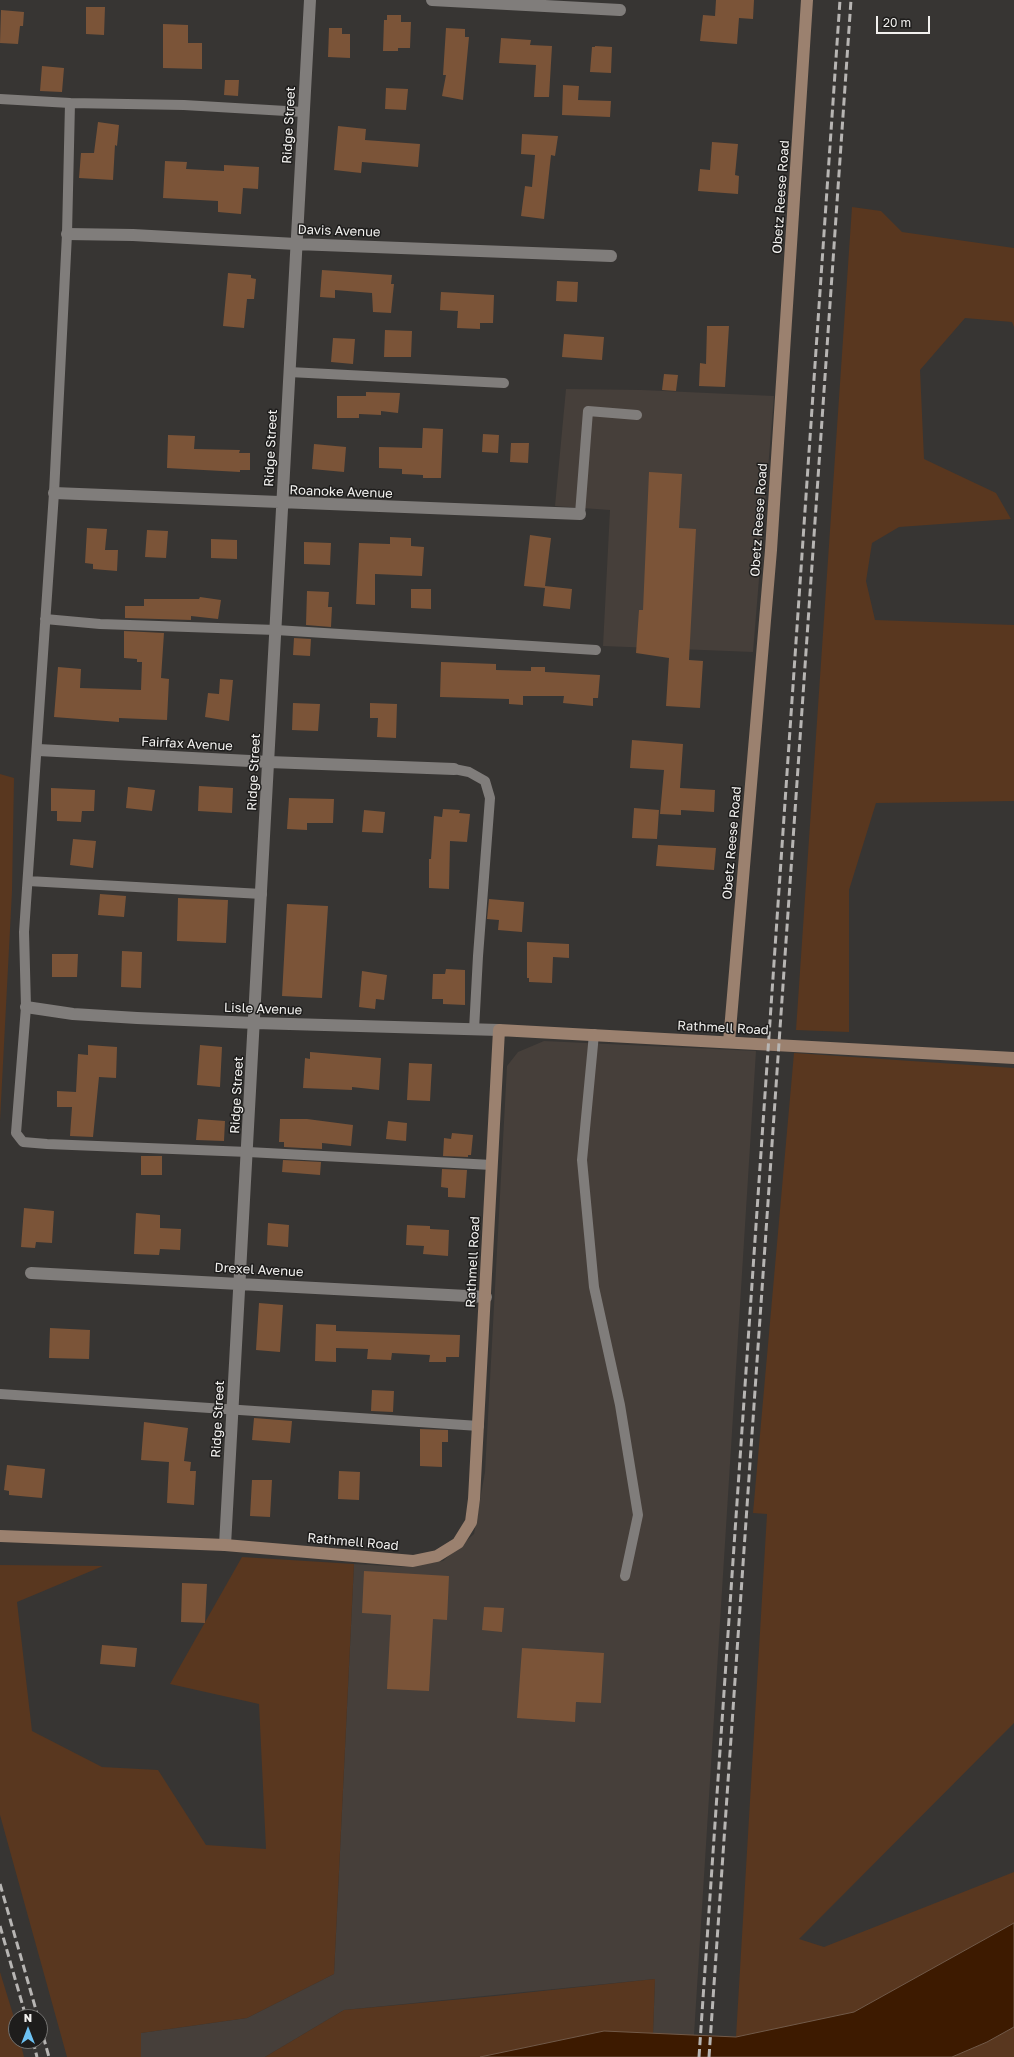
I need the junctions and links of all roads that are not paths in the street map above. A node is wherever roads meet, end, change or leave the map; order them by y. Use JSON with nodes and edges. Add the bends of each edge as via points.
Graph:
{"nodes":[{"id":1,"x":310,"y":0,"type":"edge"},
{"id":2,"x":432,"y":0,"type":"edge"},
{"id":3,"x":807,"y":0,"type":"edge"},
{"id":4,"x":620,"y":10,"type":"dead end"},
{"id":5,"x":0,"y":99,"type":"edge"},
{"id":6,"x":70,"y":103,"type":"junction"},
{"id":7,"x":304,"y":112,"type":"junction"},
{"id":8,"x":67,"y":234,"type":"junction"},
{"id":9,"x":296,"y":244,"type":"junction"},
{"id":10,"x":611,"y":256,"type":"dead end"},
{"id":11,"x":289,"y":372,"type":"junction"},
{"id":12,"x":504,"y":383,"type":"dead end"},
{"id":13,"x":637,"y":415,"type":"dead end"},
{"id":14,"x":54,"y":494,"type":"junction"},
{"id":15,"x":282,"y":504,"type":"junction"},
{"id":16,"x":580,"y":514,"type":"joint"},
{"id":17,"x":45,"y":620,"type":"junction"},
{"id":18,"x":276,"y":630,"type":"junction"},
{"id":19,"x":596,"y":650,"type":"dead end"},
{"id":20,"x":38,"y":750,"type":"junction"},
{"id":21,"x":269,"y":762,"type":"junction"},
{"id":22,"x":454,"y":769,"type":"joint"},
{"id":23,"x":28,"y":881,"type":"junction"},
{"id":24,"x":262,"y":894,"type":"junction"},
{"id":25,"x":26,"y":1007,"type":"junction"},
{"id":26,"x":255,"y":1023,"type":"junction"},
{"id":27,"x":474,"y":1030,"type":"junction"},
{"id":28,"x":499,"y":1030,"type":"junction"},
{"id":29,"x":594,"y":1034,"type":"junction"},
{"id":30,"x":729,"y":1042,"type":"junction"},
{"id":31,"x":1014,"y":1058,"type":"edge"},
{"id":32,"x":248,"y":1152,"type":"junction"},
{"id":33,"x":492,"y":1165,"type":"junction"},
{"id":34,"x":31,"y":1272,"type":"dead end"},
{"id":35,"x":240,"y":1283,"type":"junction"},
{"id":36,"x":486,"y":1297,"type":"junction"},
{"id":37,"x":0,"y":1394,"type":"edge"},
{"id":38,"x":233,"y":1410,"type":"junction"},
{"id":39,"x":479,"y":1426,"type":"junction"},
{"id":40,"x":0,"y":1536,"type":"edge"},
{"id":41,"x":225,"y":1545,"type":"junction"},
{"id":42,"x":624,"y":1576,"type":"dead end"}],
"edges":[{"from":1,"to":7,"type":"street","name":"Ridge Street"},
{"from":2,"to":4,"type":"street"},
{"from":3,"to":30,"type":"street","name":"Obetz Reese Road","via":[[771,550]]},
{"from":5,"to":6,"type":"lane"},
{"from":6,"to":7,"type":"lane","via":[[184,105]]},
{"from":6,"to":8,"type":"lane"},
{"from":7,"to":9,"type":"street","name":"Ridge Street"},
{"from":8,"to":9,"type":"street","name":"Davis Avenue"},
{"from":8,"to":14,"type":"lane"},
{"from":9,"to":10,"type":"street","name":"Davis Avenue"},
{"from":9,"to":11,"type":"street","name":"Ridge Street"},
{"from":11,"to":12,"type":"lane"},
{"from":11,"to":15,"type":"street","name":"Ridge Street"},
{"from":13,"to":16,"type":"lane","via":[[588,411]]},
{"from":14,"to":15,"type":"street","name":"Roanoke Avenue"},
{"from":14,"to":17,"type":"lane"},
{"from":15,"to":16,"type":"street","name":"Roanoke Avenue"},
{"from":15,"to":18,"type":"street","name":"Ridge Street"},
{"from":17,"to":18,"type":"lane"},
{"from":17,"to":20,"type":"lane"},
{"from":18,"to":19,"type":"lane"},
{"from":18,"to":21,"type":"street","name":"Ridge Street"},
{"from":20,"to":21,"type":"street","name":"Fairfax Avenue"},
{"from":20,"to":23,"type":"lane"},
{"from":21,"to":22,"type":"street","name":"Fairfax Avenue"},
{"from":21,"to":24,"type":"street","name":"Ridge Street"},
{"from":22,"to":27,"type":"lane","via":[[469,772],[484,781],[490,798]]},
{"from":23,"to":24,"type":"lane"},
{"from":23,"to":25,"type":"lane","via":[[24,932]]},
{"from":24,"to":26,"type":"street","name":"Ridge Street"},
{"from":25,"to":26,"type":"street","name":"Lisle Avenue","via":[[73,1014]]},
{"from":25,"to":32,"type":"lane","via":[[16,1133],[24,1142]]},
{"from":26,"to":27,"type":"street","name":"Lisle Avenue"},
{"from":26,"to":32,"type":"street","name":"Ridge Street"},
{"from":27,"to":28,"type":"street","name":"Lisle Avenue"},
{"from":28,"to":29,"type":"street","name":"Rathmell Road"},
{"from":28,"to":33,"type":"street","name":"Rathmell Road"},
{"from":29,"to":30,"type":"street","name":"Rathmell Road"},
{"from":29,"to":42,"type":"lane","via":[[582,1160],[594,1287],[620,1405],[638,1515]]},
{"from":30,"to":31,"type":"street","name":"Rathmell Road"},
{"from":32,"to":33,"type":"lane"},
{"from":32,"to":35,"type":"street","name":"Ridge Street"},
{"from":33,"to":36,"type":"street","name":"Rathmell Road"},
{"from":34,"to":35,"type":"street","name":"Drexel Avenue"},
{"from":35,"to":36,"type":"street","name":"Drexel Avenue"},
{"from":35,"to":38,"type":"street","name":"Ridge Street"},
{"from":36,"to":39,"type":"street","name":"Rathmell Road"},
{"from":37,"to":38,"type":"lane"},
{"from":38,"to":39,"type":"lane"},
{"from":38,"to":41,"type":"street","name":"Ridge Street"},
{"from":39,"to":41,"type":"street","name":"Rathmell Road","via":[[471,1522],[458,1543],[448,1551],[413,1561]]},
{"from":40,"to":41,"type":"street","name":"Rathmell Road"}]}
